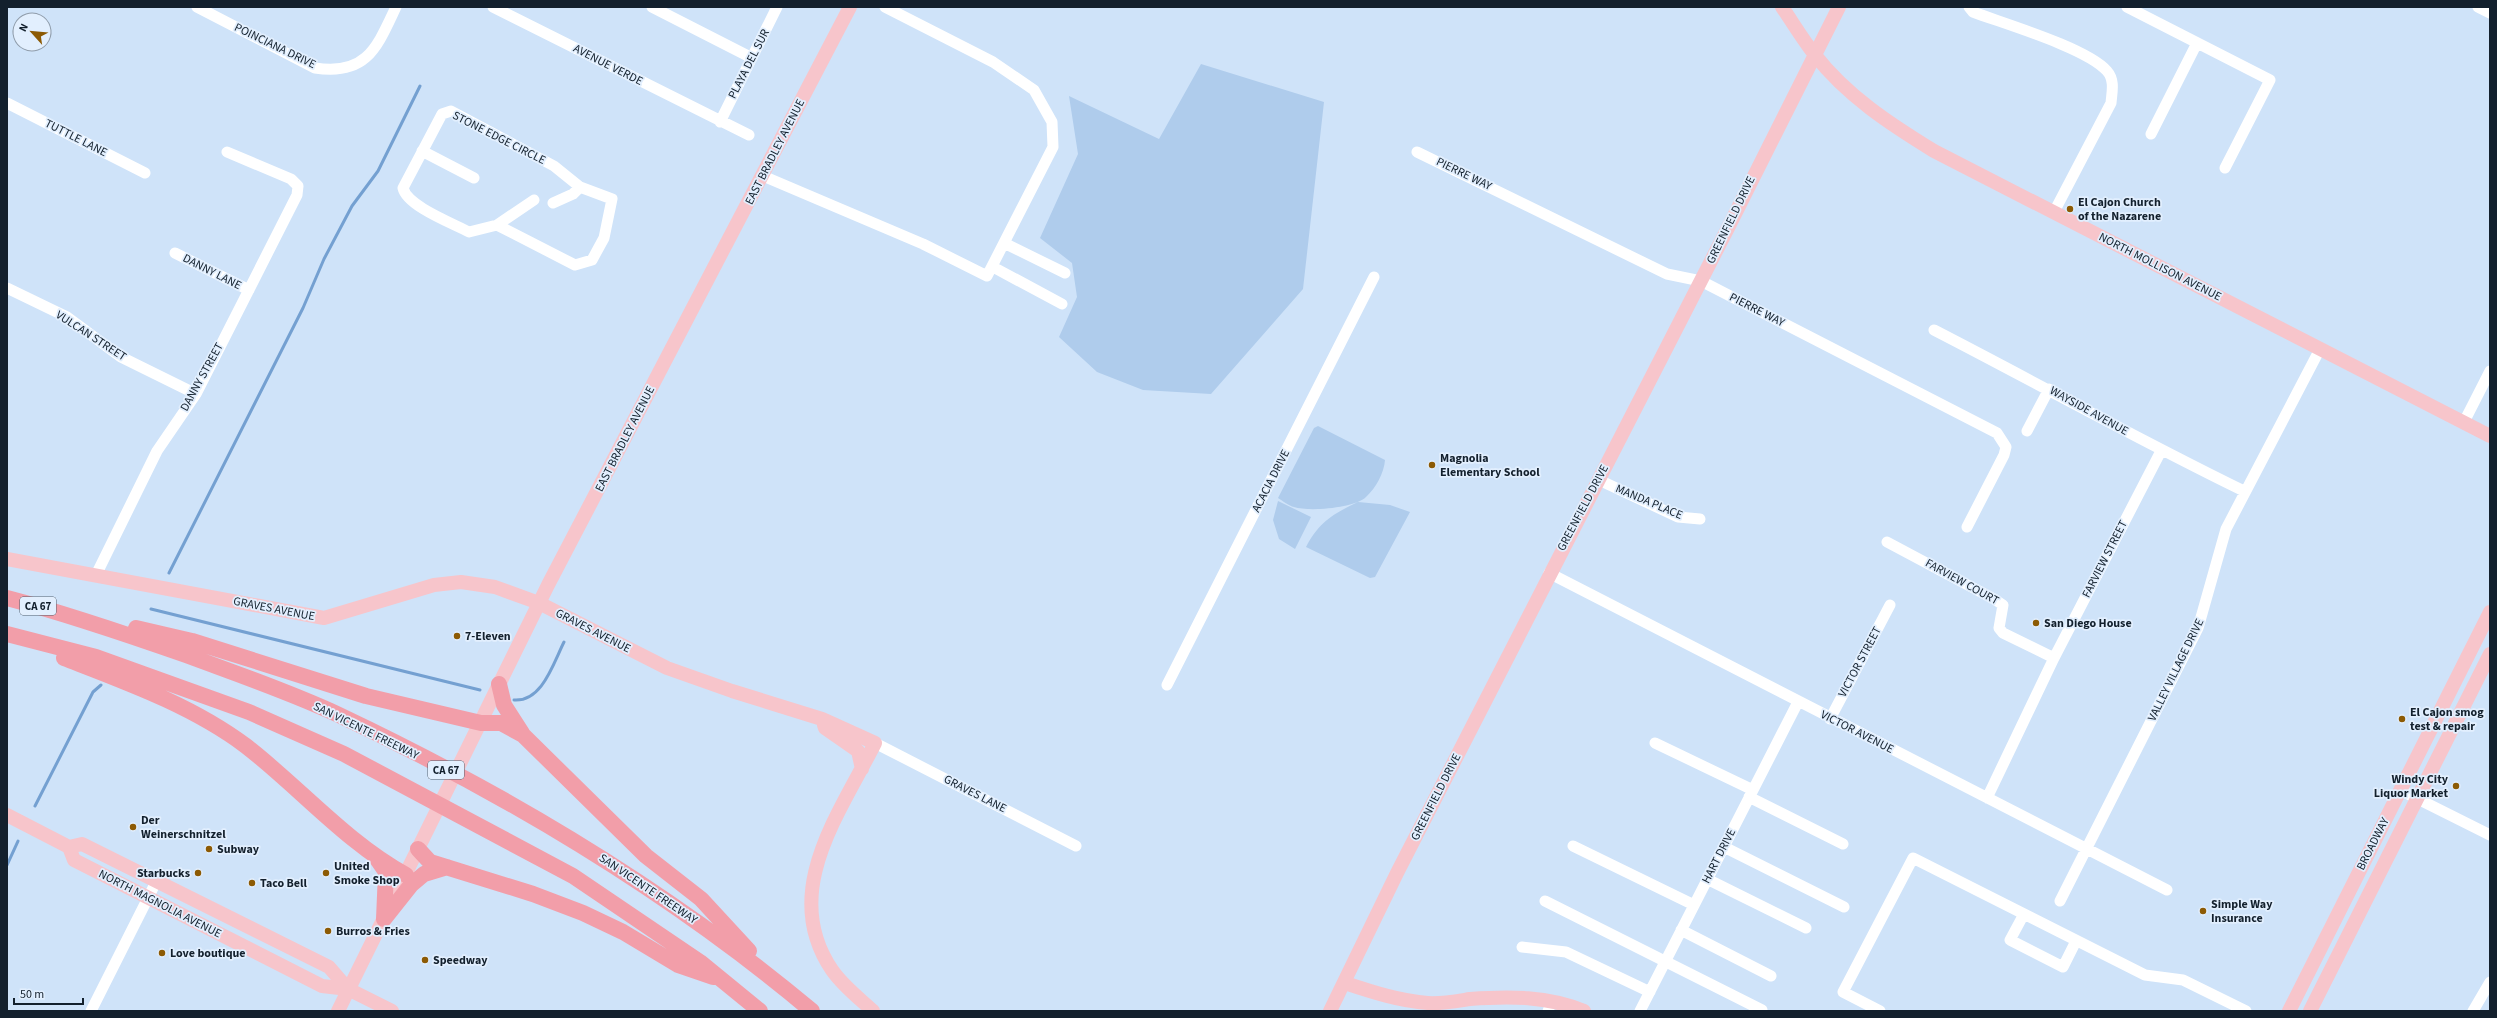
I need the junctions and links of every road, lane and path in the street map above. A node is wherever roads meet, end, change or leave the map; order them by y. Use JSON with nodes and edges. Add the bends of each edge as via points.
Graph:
{"nodes":[{"id":1,"x":197,"y":7,"type":"edge"},
{"id":2,"x":396,"y":7,"type":"edge"},
{"id":3,"x":652,"y":7,"type":"edge"},
{"id":4,"x":778,"y":7,"type":"edge"},
{"id":5,"x":850,"y":7,"type":"edge"},
{"id":6,"x":885,"y":7,"type":"edge"},
{"id":7,"x":1782,"y":7,"type":"edge"},
{"id":8,"x":1839,"y":7,"type":"edge"},
{"id":9,"x":1969,"y":7,"type":"edge"},
{"id":10,"x":2127,"y":7,"type":"edge"},
{"id":11,"x":2478,"y":7,"type":"edge"},
{"id":12,"x":495,"y":8,"type":"edge"},
{"id":13,"x":2490,"y":13,"type":"edge"},
{"id":14,"x":2197,"y":43,"type":"junction"},
{"id":15,"x":1815,"y":55,"type":"junction"},
{"id":16,"x":752,"y":58,"type":"junction"},
{"id":17,"x":7,"y":103,"type":"edge"},
{"id":18,"x":720,"y":122,"type":"junction"},
{"id":19,"x":2151,"y":134,"type":"dead end"},
{"id":20,"x":749,"y":135,"type":"dead end"},
{"id":21,"x":422,"y":151,"type":"junction"},
{"id":22,"x":227,"y":152,"type":"dead end"},
{"id":23,"x":1417,"y":152,"type":"dead end"},
{"id":24,"x":2225,"y":168,"type":"dead end"},
{"id":25,"x":145,"y":172,"type":"dead end"},
{"id":26,"x":763,"y":176,"type":"junction"},
{"id":27,"x":474,"y":178,"type":"dead end"},
{"id":28,"x":580,"y":187,"type":"junction"},
{"id":29,"x":534,"y":200,"type":"dead end"},
{"id":30,"x":553,"y":203,"type":"dead end"},
{"id":31,"x":2054,"y":212,"type":"junction"},
{"id":32,"x":497,"y":225,"type":"junction"},
{"id":33,"x":1004,"y":243,"type":"junction"},
{"id":34,"x":175,"y":253,"type":"dead end"},
{"id":35,"x":993,"y":267,"type":"junction"},
{"id":36,"x":1065,"y":273,"type":"dead end"},
{"id":37,"x":1374,"y":277,"type":"dead end"},
{"id":38,"x":1701,"y":281,"type":"junction"},
{"id":39,"x":7,"y":288,"type":"edge"},
{"id":40,"x":249,"y":290,"type":"junction"},
{"id":41,"x":1062,"y":304,"type":"dead end"},
{"id":42,"x":1934,"y":330,"type":"dead end"},
{"id":43,"x":2320,"y":349,"type":"junction"},
{"id":44,"x":2490,"y":372,"type":"edge"},
{"id":45,"x":2050,"y":389,"type":"junction"},
{"id":46,"x":196,"y":394,"type":"junction"},
{"id":47,"x":2464,"y":422,"type":"junction"},
{"id":48,"x":2027,"y":431,"type":"dead end"},
{"id":49,"x":2490,"y":436,"type":"edge"},
{"id":50,"x":2162,"y":451,"type":"junction"},
{"id":51,"x":1599,"y":480,"type":"junction"},
{"id":52,"x":2244,"y":491,"type":"junction"},
{"id":53,"x":1700,"y":519,"type":"dead end"},
{"id":54,"x":1967,"y":527,"type":"dead end"},
{"id":55,"x":1887,"y":542,"type":"dead end"},
{"id":56,"x":7,"y":559,"type":"edge"},
{"id":57,"x":1550,"y":573,"type":"junction"},
{"id":58,"x":96,"y":575,"type":"junction"},
{"id":59,"x":7,"y":598,"type":"edge"},
{"id":60,"x":539,"y":603,"type":"junction"},
{"id":61,"x":1890,"y":605,"type":"dead end"},
{"id":62,"x":2490,"y":612,"type":"edge"},
{"id":63,"x":70,"y":614,"type":"junction"},
{"id":64,"x":7,"y":635,"type":"edge"},
{"id":65,"x":2490,"y":654,"type":"edge"},
{"id":66,"x":2054,"y":658,"type":"junction"},
{"id":67,"x":499,"y":684,"type":"junction"},
{"id":68,"x":1167,"y":685,"type":"dead end"},
{"id":69,"x":1798,"y":702,"type":"junction"},
{"id":70,"x":1830,"y":718,"type":"junction"},
{"id":71,"x":822,"y":719,"type":"junction"},
{"id":72,"x":481,"y":723,"type":"junction"},
{"id":73,"x":523,"y":735,"type":"junction"},
{"id":74,"x":875,"y":743,"type":"junction"},
{"id":75,"x":1655,"y":743,"type":"dead end"},
{"id":76,"x":862,"y":769,"type":"junction"},
{"id":77,"x":2400,"y":790,"type":"junction"},
{"id":78,"x":1751,"y":794,"type":"junction"},
{"id":79,"x":1987,"y":798,"type":"junction"},
{"id":80,"x":2418,"y":798,"type":"junction"},
{"id":81,"x":7,"y":815,"type":"edge"},
{"id":82,"x":2490,"y":835,"type":"edge"},
{"id":83,"x":1843,"y":844,"type":"dead end"},
{"id":84,"x":1076,"y":846,"type":"dead end"},
{"id":85,"x":1573,"y":846,"type":"dead end"},
{"id":86,"x":69,"y":847,"type":"junction"},
{"id":87,"x":1724,"y":847,"type":"junction"},
{"id":88,"x":368,"y":849,"type":"junction"},
{"id":89,"x":418,"y":849,"type":"junction"},
{"id":90,"x":2087,"y":849,"type":"junction"},
{"id":91,"x":447,"y":867,"type":"junction"},
{"id":92,"x":406,"y":875,"type":"junction"},
{"id":93,"x":1707,"y":879,"type":"junction"},
{"id":94,"x":157,"y":880,"type":"junction"},
{"id":95,"x":2167,"y":890,"type":"dead end"},
{"id":96,"x":148,"y":898,"type":"junction"},
{"id":97,"x":1545,"y":900,"type":"dead end"},
{"id":98,"x":2060,"y":901,"type":"dead end"},
{"id":99,"x":1694,"y":905,"type":"junction"},
{"id":100,"x":1844,"y":907,"type":"dead end"},
{"id":101,"x":2024,"y":914,"type":"junction"},
{"id":102,"x":384,"y":919,"type":"junction"},
{"id":103,"x":1806,"y":928,"type":"dead end"},
{"id":104,"x":1681,"y":930,"type":"junction"},
{"id":105,"x":2076,"y":941,"type":"junction"},
{"id":106,"x":1522,"y":947,"type":"dead end"},
{"id":107,"x":1666,"y":961,"type":"junction"},
{"id":108,"x":1771,"y":976,"type":"dead end"},
{"id":109,"x":724,"y":981,"type":"junction"},
{"id":110,"x":2490,"y":982,"type":"edge"},
{"id":111,"x":1345,"y":983,"type":"junction"},
{"id":112,"x":348,"y":989,"type":"junction"},
{"id":113,"x":788,"y":991,"type":"junction"},
{"id":114,"x":1650,"y":992,"type":"junction"},
{"id":115,"x":1550,"y":1006,"type":"edge"},
{"id":116,"x":1762,"y":1010,"type":"dead end"},
{"id":117,"x":91,"y":1011,"type":"edge"},
{"id":118,"x":338,"y":1011,"type":"edge"},
{"id":119,"x":392,"y":1011,"type":"edge"},
{"id":120,"x":760,"y":1011,"type":"edge"},
{"id":121,"x":812,"y":1011,"type":"edge"},
{"id":122,"x":873,"y":1011,"type":"edge"},
{"id":123,"x":1330,"y":1011,"type":"edge"},
{"id":124,"x":1584,"y":1011,"type":"edge"},
{"id":125,"x":1640,"y":1011,"type":"edge"},
{"id":126,"x":1880,"y":1011,"type":"edge"},
{"id":127,"x":2246,"y":1011,"type":"edge"},
{"id":128,"x":2289,"y":1011,"type":"edge"},
{"id":129,"x":2310,"y":1011,"type":"edge"},
{"id":130,"x":2473,"y":1011,"type":"edge"}],
"edges":[{"from":1,"to":2,"type":"street","name":"POINCIANA DRIVE","via":[[315,68],[328,70],[346,69],[367,58],[378,44]]},
{"from":3,"to":16,"type":"street"},
{"from":4,"to":16,"type":"street","name":"PLAYA DEL SUR"},
{"from":5,"to":26,"type":"main road","name":"EAST BRADLEY AVENUE"},
{"from":6,"to":33,"type":"street","via":[[993,62],[1034,90],[1052,122],[1052,147]]},
{"from":7,"to":15,"type":"main road","name":"NORTH MOLLISON AVENUE"},
{"from":8,"to":15,"type":"main road","name":"GREENFIELD DRIVE"},
{"from":9,"to":31,"type":"street","via":[[1973,12],[2072,49],[2108,71],[2113,84],[2111,103]]},
{"from":10,"to":14,"type":"street"},
{"from":11,"to":13,"type":"street"},
{"from":12,"to":18,"type":"street","name":"AVENUE VERDE"},
{"from":14,"to":19,"type":"street"},
{"from":14,"to":24,"type":"street","via":[[2270,80]]},
{"from":15,"to":31,"type":"main road","name":"NORTH MOLLISON AVENUE","via":[[1861,102],[1890,124],[1934,151]]},
{"from":15,"to":38,"type":"main road","name":"GREENFIELD DRIVE"},
{"from":16,"to":18,"type":"street","name":"PLAYA DEL SUR"},
{"from":17,"to":25,"type":"street","name":"TUTTLE LANE"},
{"from":18,"to":20,"type":"street","name":"AVENUE VERDE"},
{"from":21,"to":27,"type":"street"},
{"from":21,"to":28,"type":"street","name":"STONE EDGE CIRCLE","via":[[442,114],[451,111],[559,170]]},
{"from":21,"to":32,"type":"street","name":"STONE EDGE CIRCLE","via":[[403,188],[404,195],[413,203],[469,232]]},
{"from":22,"to":40,"type":"street","name":"DANNY STREET","via":[[291,179],[298,186],[297,195]]},
{"from":23,"to":38,"type":"street","name":"PIERRE WAY","via":[[1667,274]]},
{"from":26,"to":35,"type":"street","via":[[909,238],[986,276]]},
{"from":26,"to":60,"type":"main road","name":"EAST BRADLEY AVENUE"},
{"from":28,"to":30,"type":"street","via":[[573,194]]},
{"from":28,"to":32,"type":"street","via":[[612,199],[604,238],[592,260],[586,263],[575,265]]},
{"from":29,"to":32,"type":"street"},
{"from":31,"to":43,"type":"main road","name":"NORTH MOLLISON AVENUE"},
{"from":33,"to":35,"type":"street"},
{"from":33,"to":36,"type":"street"},
{"from":34,"to":40,"type":"street","name":"DANNY LANE"},
{"from":35,"to":41,"type":"street"},
{"from":37,"to":68,"type":"street","name":"ACACIA DRIVE"},
{"from":38,"to":51,"type":"main road","name":"GREENFIELD DRIVE"},
{"from":38,"to":54,"type":"street","name":"PIERRE WAY","via":[[1997,433],[2006,447],[2004,455]]},
{"from":39,"to":46,"type":"street","name":"VULCAN STREET","via":[[67,317],[121,357]]},
{"from":40,"to":46,"type":"street","name":"DANNY STREET"},
{"from":42,"to":45,"type":"street","name":"WAYSIDE AVENUE"},
{"from":43,"to":47,"type":"main road","name":"NORTH MOLLISON AVENUE"},
{"from":43,"to":52,"type":"street","name":"VALLEY VILLAGE DRIVE"},
{"from":44,"to":47,"type":"street"},
{"from":45,"to":48,"type":"street"},
{"from":45,"to":50,"type":"street","name":"WAYSIDE AVENUE"},
{"from":46,"to":58,"type":"street","name":"DANNY STREET","via":[[157,451]]},
{"from":47,"to":49,"type":"main road","name":"NORTH MOLLISON AVENUE"},
{"from":50,"to":52,"type":"street","name":"WAYSIDE AVENUE"},
{"from":50,"to":66,"type":"street","name":"FARVIEW STREET"},
{"from":51,"to":53,"type":"street","name":"MANDA PLACE","via":[[1678,517]]},
{"from":51,"to":57,"type":"main road","name":"GREENFIELD DRIVE"},
{"from":52,"to":90,"type":"street","name":"VALLEY VILLAGE DRIVE","via":[[2226,529],[2198,628]]},
{"from":55,"to":66,"type":"street","name":"FARVIEW COURT","via":[[2003,605],[1999,628],[2003,633]]},
{"from":56,"to":58,"type":"main road","name":"GRAVES AVENUE"},
{"from":57,"to":69,"type":"street","name":"VICTOR AVENUE"},
{"from":57,"to":111,"type":"main road","name":"GREENFIELD DRIVE","via":[[1397,873]]},
{"from":58,"to":60,"type":"main road","name":"GRAVES AVENUE","via":[[324,618],[444,583],[495,586]]},
{"from":59,"to":63,"type":"highway","name":"SAN VICENTE FREEWAY","number":"CA 67"},
{"from":60,"to":67,"type":"main road","name":"EAST BRADLEY AVENUE"},
{"from":60,"to":71,"type":"main road","name":"GRAVES AVENUE","via":[[673,670]]},
{"from":61,"to":70,"type":"street","name":"VICTOR STREET"},
{"from":62,"to":77,"type":"main road","name":"BROADWAY"},
{"from":63,"to":72,"type":"highway","via":[[192,641],[366,696]]},
{"from":63,"to":113,"type":"highway","name":"SAN VICENTE FREEWAY","number":"CA 67","via":[[268,686],[339,715],[464,780],[601,857],[677,908]]},
{"from":64,"to":88,"type":"highway","via":[[143,689],[206,721],[245,746]]},
{"from":64,"to":109,"type":"highway","number":"CA 67","via":[[96,657],[249,712],[344,754],[573,876]]},
{"from":65,"to":80,"type":"main road","name":"BROADWAY"},
{"from":66,"to":79,"type":"street","name":"FARVIEW STREET"},
{"from":67,"to":72,"type":"main road","name":"EAST BRADLEY AVENUE"},
{"from":67,"to":73,"type":"highway","via":[[504,704]]},
{"from":69,"to":70,"type":"street","name":"VICTOR AVENUE"},
{"from":69,"to":78,"type":"street","name":"HART DRIVE"},
{"from":70,"to":79,"type":"street","name":"VICTOR AVENUE"},
{"from":71,"to":74,"type":"main road","name":"GRAVES AVENUE"},
{"from":71,"to":76,"type":"main road","via":[[825,728],[858,751]]},
{"from":72,"to":73,"type":"highway","via":[[500,723]]},
{"from":72,"to":89,"type":"main road","name":"EAST BRADLEY AVENUE"},
{"from":73,"to":113,"type":"highway","via":[[646,856],[701,899]]},
{"from":74,"to":76,"type":"main road"},
{"from":74,"to":84,"type":"street","name":"GRAVES LANE"},
{"from":75,"to":78,"type":"street"},
{"from":76,"to":122,"type":"main road","via":[[817,859],[810,908],[815,935],[828,964]]},
{"from":77,"to":80,"type":"street"},
{"from":77,"to":128,"type":"main road","name":"BROADWAY"},
{"from":78,"to":83,"type":"street"},
{"from":78,"to":87,"type":"street","name":"HART DRIVE"},
{"from":79,"to":90,"type":"street","name":"VICTOR AVENUE"},
{"from":80,"to":82,"type":"street"},
{"from":80,"to":129,"type":"main road","name":"BROADWAY"},
{"from":81,"to":86,"type":"main road","name":"NORTH MAGNOLIA AVENUE"},
{"from":85,"to":99,"type":"street"},
{"from":86,"to":94,"type":"main road","name":"NORTH MAGNOLIA AVENUE","via":[[82,844]]},
{"from":86,"to":96,"type":"main road","name":"NORTH MAGNOLIA AVENUE","via":[[74,860]]},
{"from":87,"to":93,"type":"street","name":"HART DRIVE"},
{"from":87,"to":100,"type":"street"},
{"from":88,"to":92,"type":"highway"},
{"from":88,"to":102,"type":"highway","via":[[386,872]]},
{"from":89,"to":91,"type":"highway","via":[[430,862]]},
{"from":89,"to":92,"type":"main road","name":"EAST BRADLEY AVENUE"},
{"from":90,"to":95,"type":"street","name":"VICTOR AVENUE"},
{"from":90,"to":98,"type":"street","name":"VALLEY VILLAGE DRIVE"},
{"from":91,"to":102,"type":"highway","via":[[424,874],[411,885]]},
{"from":91,"to":109,"type":"highway","via":[[583,913],[623,932],[678,965]]},
{"from":92,"to":102,"type":"main road","name":"EAST BRADLEY AVENUE"},
{"from":93,"to":99,"type":"street","name":"HART DRIVE"},
{"from":93,"to":103,"type":"street"},
{"from":94,"to":96,"type":"street"},
{"from":94,"to":112,"type":"main road","name":"NORTH MAGNOLIA AVENUE","via":[[329,967]]},
{"from":96,"to":112,"type":"main road","name":"NORTH MAGNOLIA AVENUE","via":[[322,986]]},
{"from":96,"to":117,"type":"street"},
{"from":97,"to":107,"type":"street"},
{"from":99,"to":104,"type":"street","name":"HART DRIVE"},
{"from":101,"to":105,"type":"street"},
{"from":101,"to":105,"type":"street","via":[[2010,940],[2063,967]]},
{"from":101,"to":126,"type":"street","via":[[1913,858],[1843,992]]},
{"from":102,"to":112,"type":"main road","name":"EAST BRADLEY AVENUE"},
{"from":104,"to":107,"type":"street","name":"HART DRIVE"},
{"from":104,"to":108,"type":"street"},
{"from":105,"to":127,"type":"street","via":[[2145,975],[2183,980]]},
{"from":106,"to":114,"type":"street","via":[[1566,952]]},
{"from":107,"to":114,"type":"street","name":"HART DRIVE"},
{"from":107,"to":116,"type":"street"},
{"from":109,"to":120,"type":"highway","number":"CA 67"},
{"from":110,"to":130,"type":"street"},
{"from":111,"to":115,"type":"main road","via":[[1381,994],[1428,1003],[1493,998]]},
{"from":111,"to":123,"type":"main road","name":"GREENFIELD DRIVE"},
{"from":112,"to":118,"type":"main road","name":"EAST BRADLEY AVENUE"},
{"from":112,"to":119,"type":"main road","name":"NORTH MAGNOLIA AVENUE"},
{"from":113,"to":121,"type":"highway","name":"SAN VICENTE FREEWAY","number":"CA 67"},
{"from":114,"to":125,"type":"street","name":"HART DRIVE"},
{"from":115,"to":124,"type":"main road"}]}
